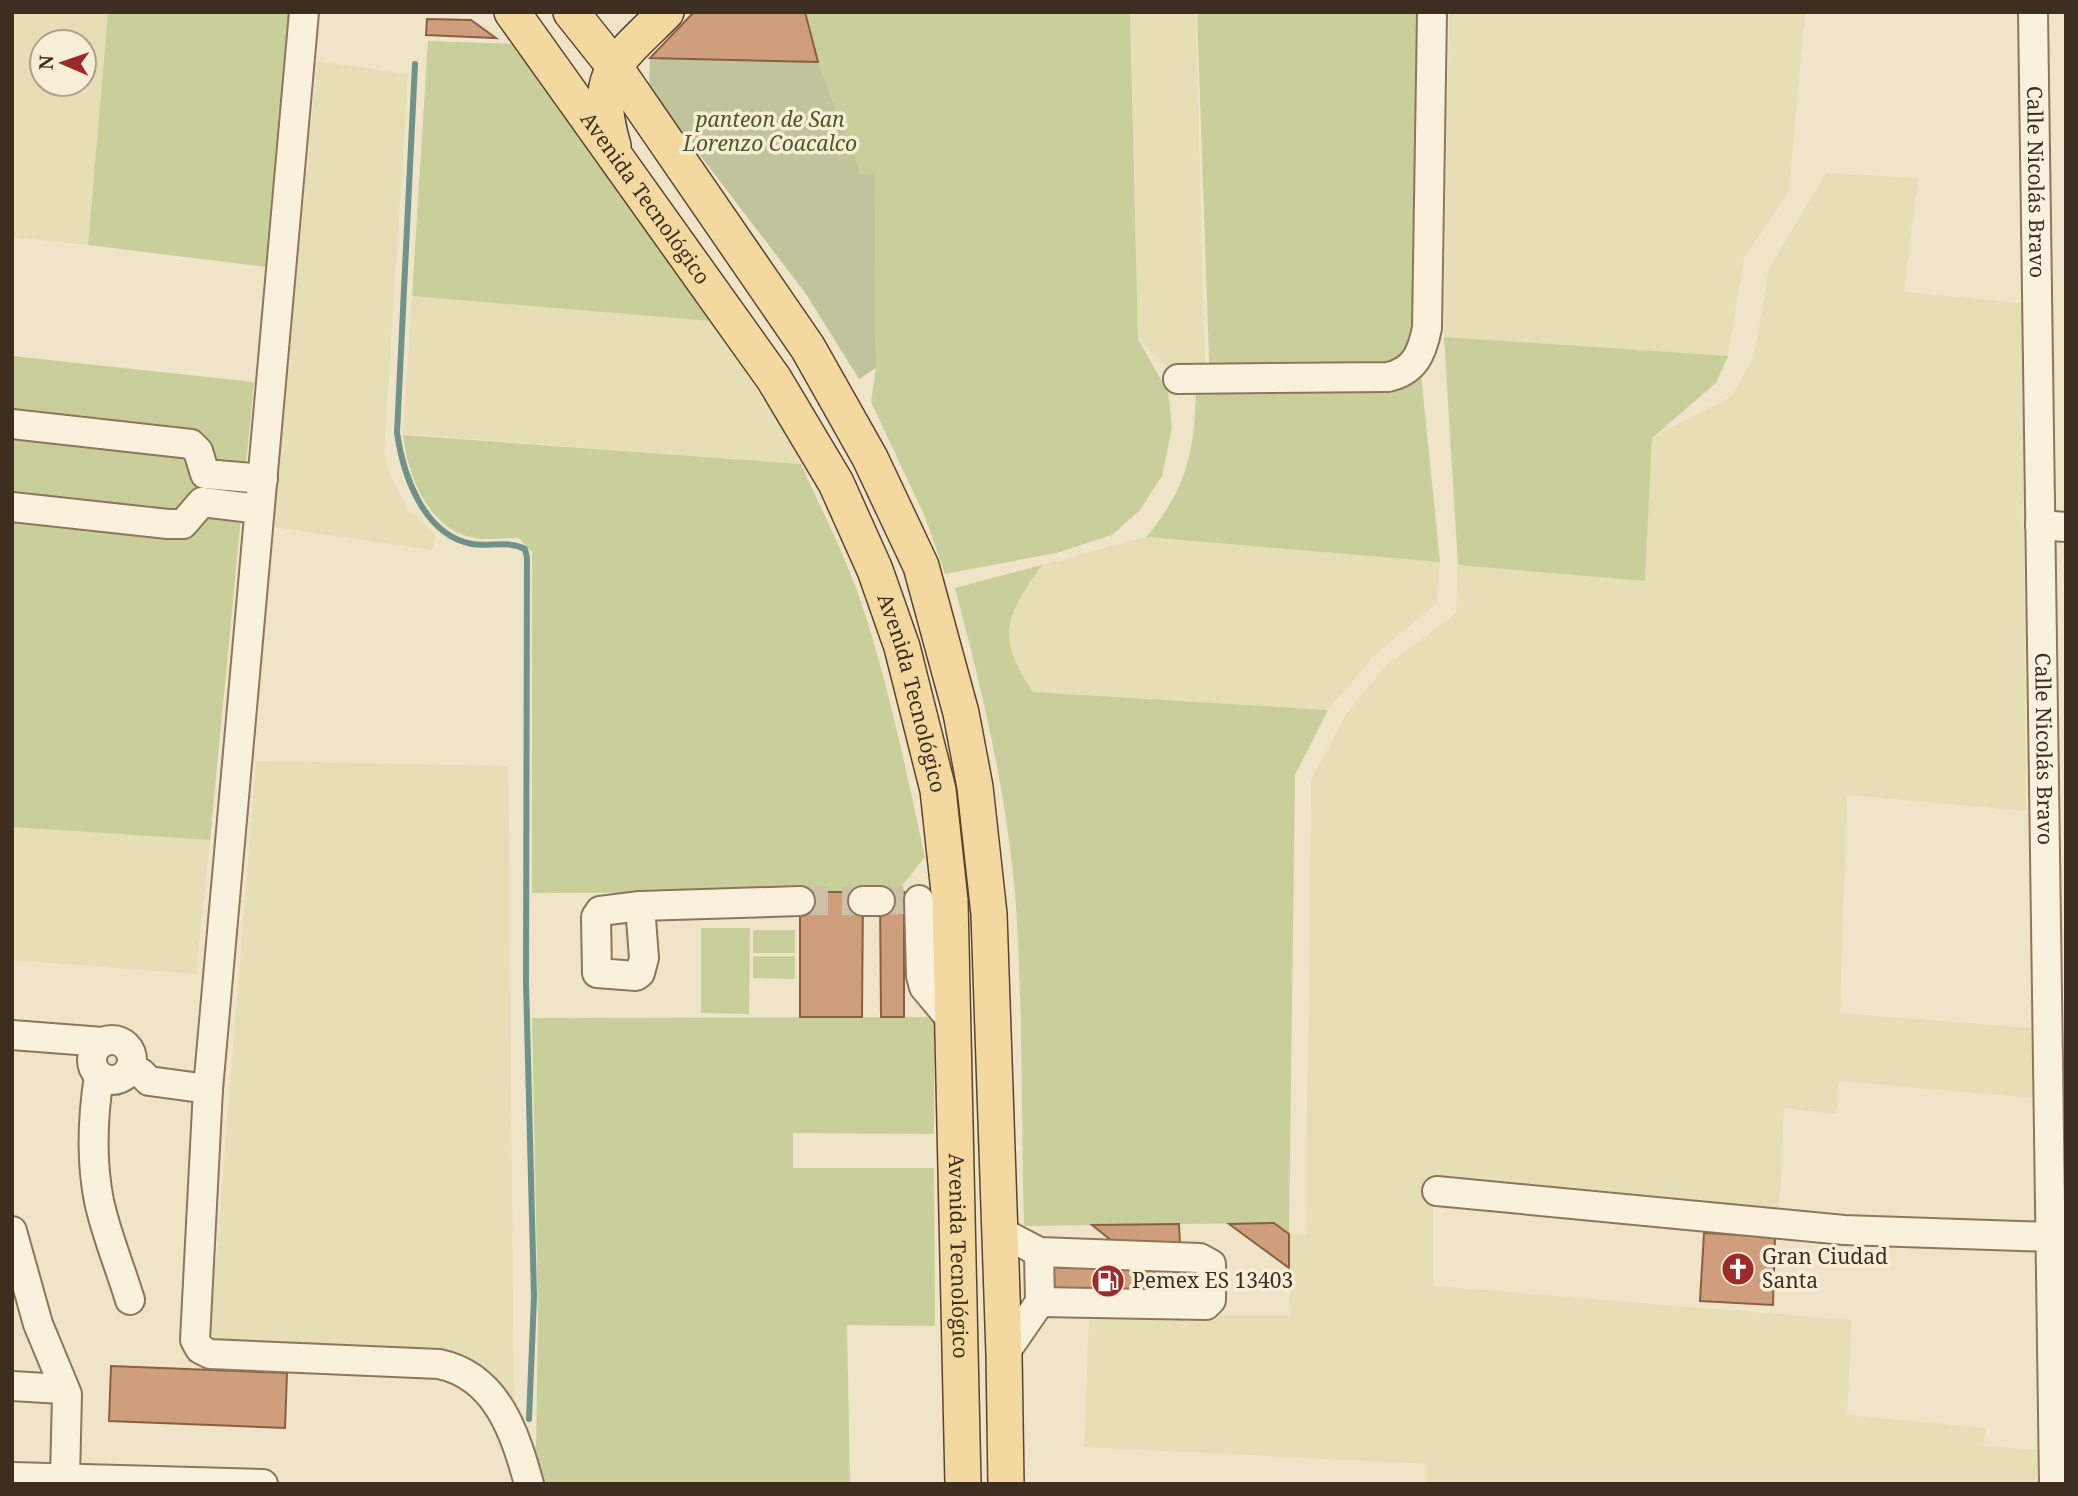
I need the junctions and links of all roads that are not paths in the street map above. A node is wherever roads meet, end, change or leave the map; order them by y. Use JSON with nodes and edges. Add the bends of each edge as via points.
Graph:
{"nodes":[{"id":1,"x":304,"y":12,"type":"edge"},
{"id":2,"x":571,"y":12,"type":"edge"},
{"id":3,"x":666,"y":12,"type":"edge"},
{"id":4,"x":1432,"y":12,"type":"edge"},
{"id":5,"x":2033,"y":12,"type":"edge"},
{"id":6,"x":515,"y":17,"type":"edge"},
{"id":7,"x":614,"y":66,"type":"junction"},
{"id":8,"x":617,"y":160,"type":"junction"},
{"id":9,"x":1178,"y":379,"type":"dead end"},
{"id":10,"x":12,"y":424,"type":"edge"},
{"id":11,"x":263,"y":479,"type":"junction"},
{"id":12,"x":12,"y":507,"type":"edge"},
{"id":13,"x":259,"y":509,"type":"junction"},
{"id":14,"x":2053,"y":526,"type":"edge"},
{"id":15,"x":2055,"y":786,"type":"edge"},
{"id":16,"x":800,"y":901,"type":"tunnel mouth"},
{"id":17,"x":640,"y":906,"type":"dead end"},
{"id":18,"x":12,"y":1035,"type":"edge"},
{"id":19,"x":103,"y":1042,"type":"junction"},
{"id":20,"x":135,"y":1072,"type":"junction"},
{"id":21,"x":99,"y":1076,"type":"junction"},
{"id":22,"x":209,"y":1078,"type":"junction"},
{"id":23,"x":1437,"y":1191,"type":"dead end"},
{"id":24,"x":999,"y":1231,"type":"junction"},
{"id":25,"x":2051,"y":1237,"type":"junction"},
{"id":26,"x":14,"y":1247,"type":"edge"},
{"id":27,"x":1039,"y":1252,"type":"junction"},
{"id":28,"x":131,"y":1300,"type":"dead end"},
{"id":29,"x":1040,"y":1302,"type":"junction"},
{"id":30,"x":25,"y":1326,"type":"edge"},
{"id":31,"x":1004,"y":1354,"type":"junction"},
{"id":32,"x":12,"y":1385,"type":"edge"},
{"id":33,"x":62,"y":1389,"type":"junction"},
{"id":34,"x":12,"y":1477,"type":"edge"},
{"id":35,"x":65,"y":1478,"type":"junction"},
{"id":36,"x":263,"y":1484,"type":"edge"},
{"id":37,"x":529,"y":1484,"type":"edge"},
{"id":38,"x":963,"y":1484,"type":"edge"},
{"id":39,"x":1006,"y":1484,"type":"edge"},
{"id":40,"x":2054,"y":1484,"type":"edge"}],
"edges":[{"from":1,"to":11,"type":"street"},
{"from":2,"to":7,"type":"main road","name":"Avenida Tecnológico"},
{"from":3,"to":7,"type":"main road"},
{"from":4,"to":9,"type":"street","via":[[1427,328],[1417,360],[1408,370],[1388,377]]},
{"from":5,"to":14,"type":"street","name":"Calle Nicolás Bravo"},
{"from":6,"to":7,"type":"main road","via":[[557,49]]},
{"from":6,"to":8,"type":"main road","name":"Avenida Tecnológico"},
{"from":7,"to":8,"type":"main road","via":[[606,83],[604,110]]},
{"from":7,"to":24,"type":"main road","name":"Avenida Tecnológico","via":[[842,404],[927,584],[961,713],[984,850]]},
{"from":8,"to":38,"type":"main road","name":"Avenida Tecnológico","via":[[774,379],[836,483],[875,569],[905,659],[938,790],[903,901],[955,1024]]},
{"from":10,"to":11,"type":"street","via":[[191,444],[205,474]]},
{"from":11,"to":13,"type":"street"},
{"from":12,"to":13,"type":"street","via":[[168,524],[183,524],[202,502]]},
{"from":13,"to":22,"type":"street"},
{"from":14,"to":15,"type":"street","name":"Calle Nicolás Bravo"},
{"from":15,"to":25,"type":"street","name":"Calle Nicolás Bravo"},
{"from":16,"to":17,"type":"street"},
{"from":18,"to":19,"type":"street"},
{"from":19,"to":20,"type":"street","via":[[123,1044],[130,1051]]},
{"from":19,"to":21,"type":"street","via":[[92,1062]]},
{"from":20,"to":21,"type":"street","via":[[120,1079]]},
{"from":20,"to":22,"type":"street","via":[[149,1081]]},
{"from":21,"to":28,"type":"street","via":[[95,1117],[100,1202]]},
{"from":22,"to":37,"type":"street","via":[[195,1340],[200,1349],[210,1354],[459,1368],[494,1397],[511,1427]]},
{"from":23,"to":25,"type":"street","via":[[1844,1230]]},
{"from":24,"to":27,"type":"street"},
{"from":24,"to":31,"type":"main road","name":"Avenida Tecnológico"},
{"from":25,"to":40,"type":"street","name":"Calle Nicolás Bravo"},
{"from":26,"to":30,"type":"street"},
{"from":27,"to":29,"type":"street"},
{"from":27,"to":29,"type":"street","via":[[1200,1258],[1211,1264],[1211,1300],[1206,1305]]},
{"from":29,"to":31,"type":"street"},
{"from":30,"to":33,"type":"street"},
{"from":31,"to":39,"type":"main road","name":"Avenida Tecnológico"},
{"from":32,"to":33,"type":"street"},
{"from":33,"to":35,"type":"street","via":[[68,1402]]},
{"from":34,"to":35,"type":"street"},
{"from":35,"to":36,"type":"street"}]}
